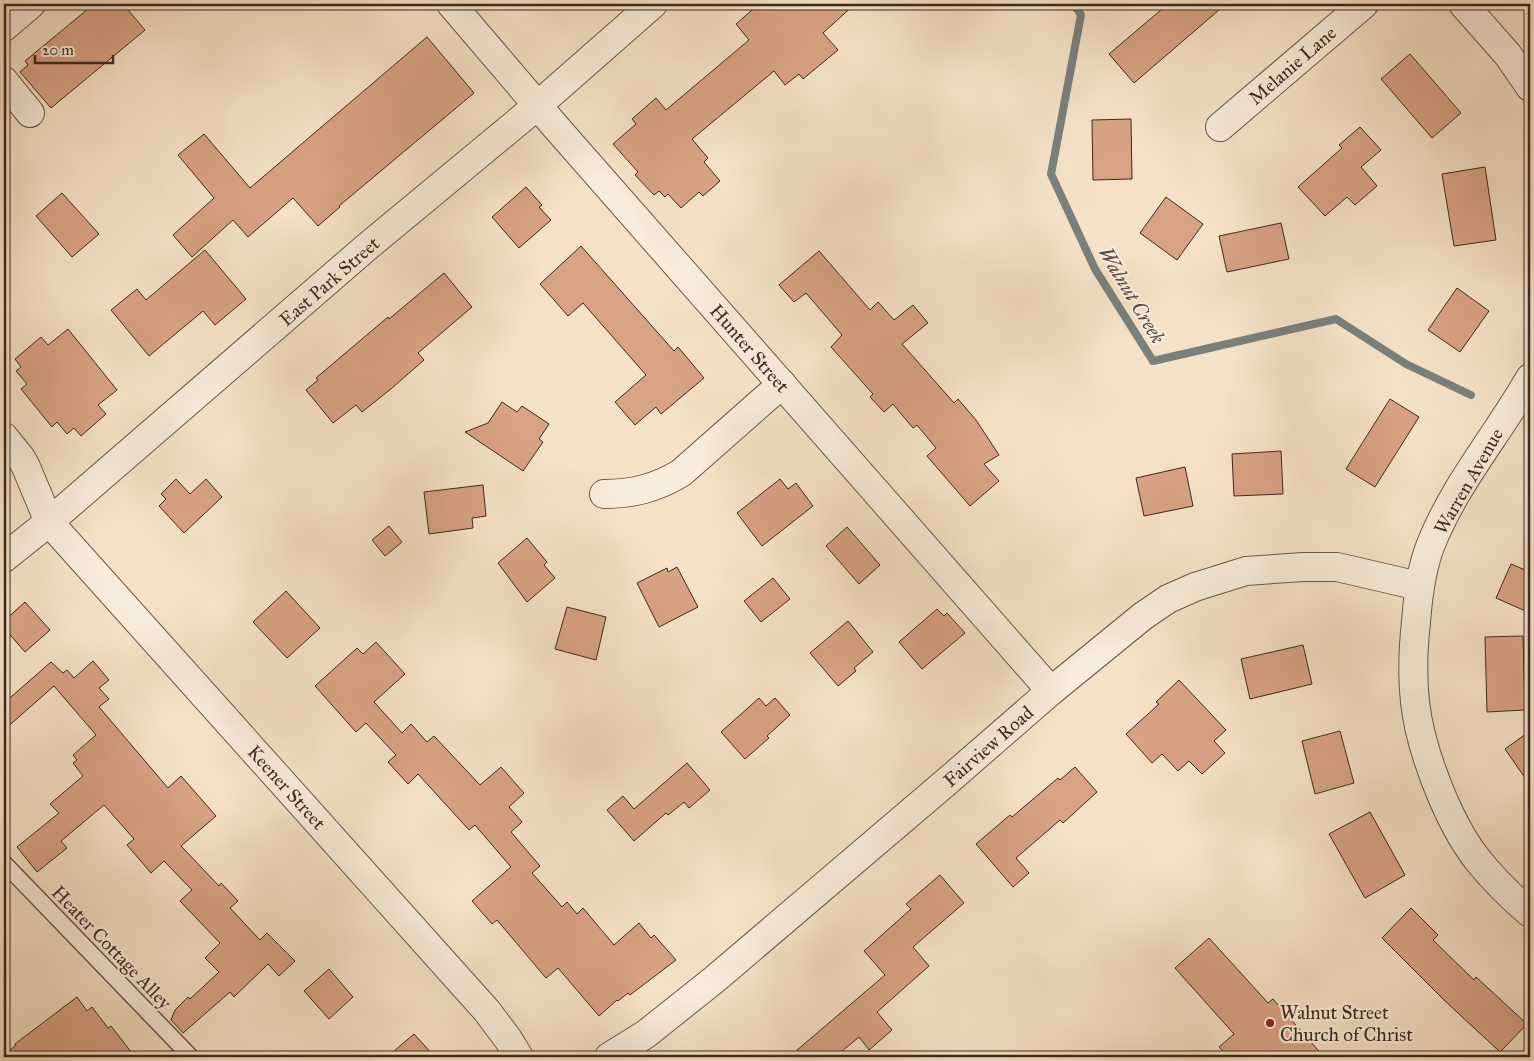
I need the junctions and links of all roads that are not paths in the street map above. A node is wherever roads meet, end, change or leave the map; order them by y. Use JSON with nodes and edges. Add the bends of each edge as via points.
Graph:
{"nodes":[{"id":1,"x":31,"y":4,"type":"edge"},
{"id":2,"x":451,"y":4,"type":"edge"},
{"id":3,"x":653,"y":4,"type":"edge"},
{"id":4,"x":1364,"y":4,"type":"edge"},
{"id":5,"x":1463,"y":4,"type":"edge"},
{"id":6,"x":4,"y":27,"type":"edge"},
{"id":7,"x":4,"y":81,"type":"edge"},
{"id":8,"x":1530,"y":88,"type":"edge"},
{"id":9,"x":537,"y":106,"type":"junction"},
{"id":10,"x":30,"y":113,"type":"dead end"},
{"id":11,"x":1220,"y":127,"type":"dead end"},
{"id":12,"x":1530,"y":378,"type":"edge"},
{"id":13,"x":782,"y":384,"type":"junction"},
{"id":14,"x":4,"y":437,"type":"edge"},
{"id":15,"x":604,"y":494,"type":"dead end"},
{"id":16,"x":49,"y":522,"type":"junction"},
{"id":17,"x":4,"y":558,"type":"edge"},
{"id":18,"x":1419,"y":586,"type":"junction"},
{"id":19,"x":1051,"y":690,"type":"junction"},
{"id":20,"x":4,"y":863,"type":"edge"},
{"id":21,"x":1530,"y":913,"type":"edge"},
{"id":22,"x":191,"y":1057,"type":"edge"},
{"id":23,"x":519,"y":1057,"type":"edge"},
{"id":24,"x":609,"y":1057,"type":"edge"}],
"edges":[{"from":1,"to":6,"type":"street"},
{"from":2,"to":9,"type":"street","name":"Hunter Street"},
{"from":3,"to":9,"type":"street","name":"East Park Street"},
{"from":4,"to":11,"type":"street","name":"Melanie Lane"},
{"from":5,"to":8,"type":"street","via":[[1508,55]]},
{"from":7,"to":10,"type":"street"},
{"from":9,"to":13,"type":"street","name":"Hunter Street"},
{"from":9,"to":16,"type":"street","name":"East Park Street","via":[[368,246]]},
{"from":12,"to":18,"type":"street","name":"Warren Avenue","via":[[1446,513],[1431,545]]},
{"from":13,"to":15,"type":"street","via":[[681,473],[639,492]]},
{"from":13,"to":19,"type":"street","name":"Hunter Street"},
{"from":14,"to":16,"type":"street","name":"Keener Street","via":[[26,466]]},
{"from":16,"to":17,"type":"street","name":"East Park Street"},
{"from":16,"to":23,"type":"street","name":"Keener Street","via":[[487,1011]]},
{"from":18,"to":19,"type":"street","name":"Fairview Road","via":[[1337,567],[1268,569],[1222,577],[1168,599]]},
{"from":18,"to":21,"type":"street","name":"Warren Avenue","via":[[1412,657],[1415,702],[1428,761],[1460,834],[1476,858]]},
{"from":19,"to":24,"type":"street","name":"Fairview Road","via":[[721,974],[646,1034]]},
{"from":20,"to":22,"type":"lane","name":"Heater Cottage Alley"}]}
